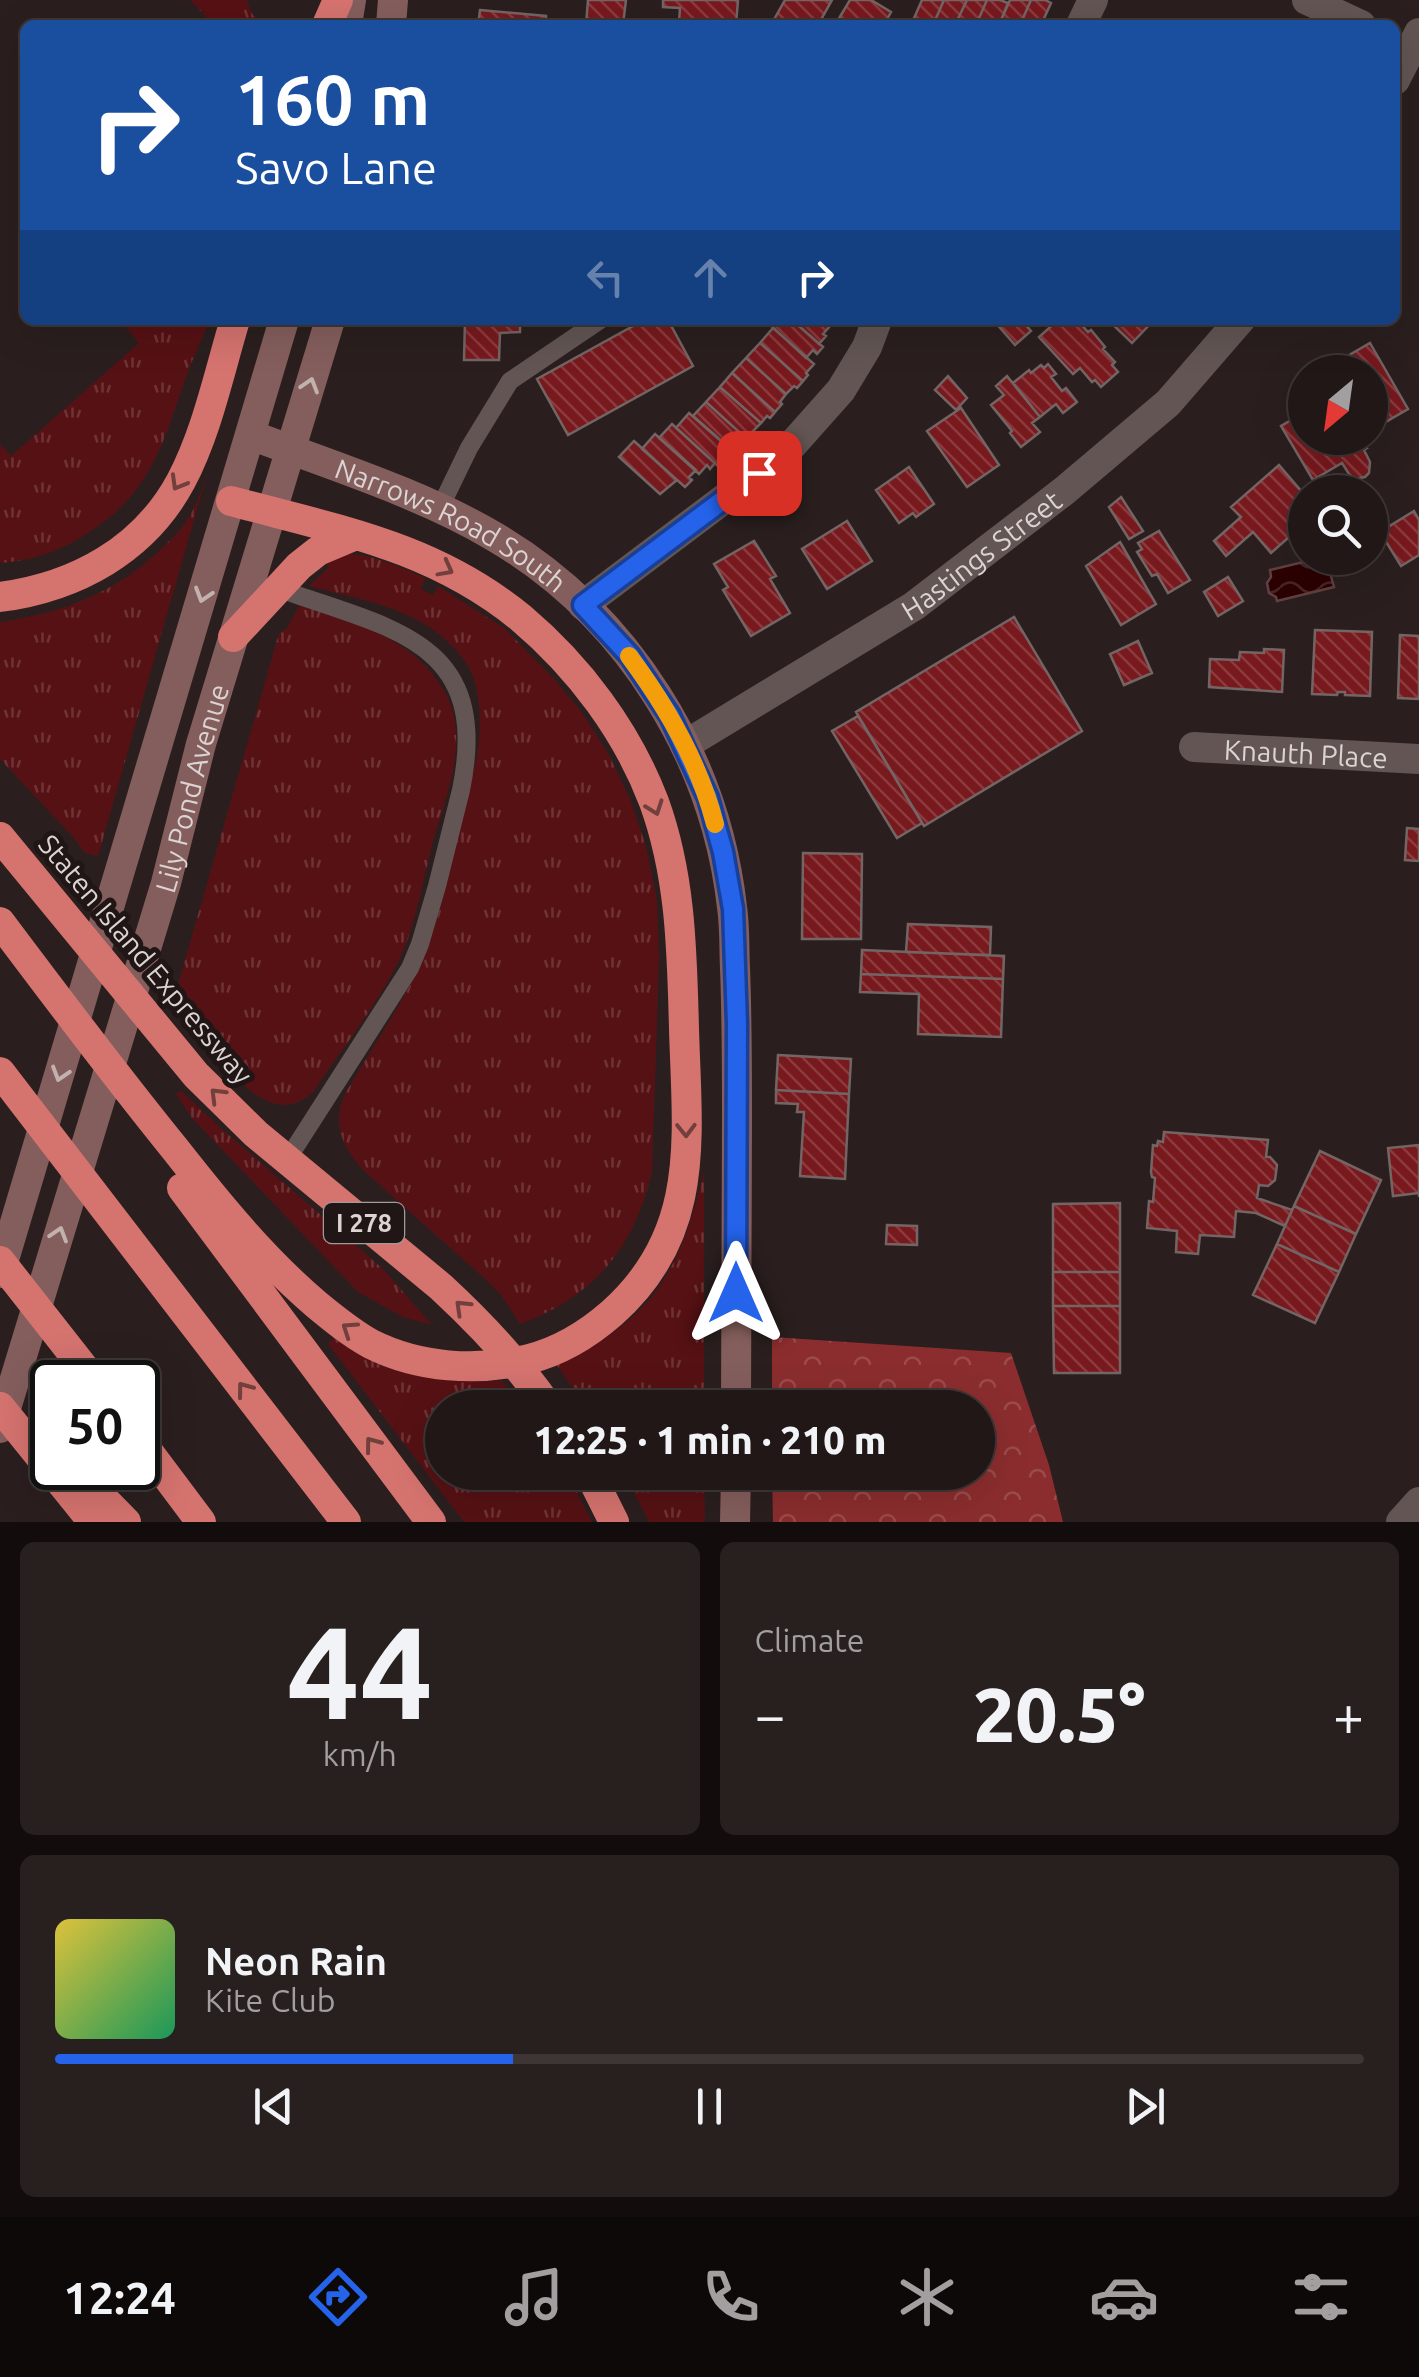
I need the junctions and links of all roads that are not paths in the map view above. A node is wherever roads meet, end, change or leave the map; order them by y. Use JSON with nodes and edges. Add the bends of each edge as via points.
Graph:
{"nodes":[{"id":1,"x":1307,"y":0,"type":"edge"},
{"id":2,"x":1349,"y":20,"type":"edge"},
{"id":3,"x":1412,"y":41,"type":"edge"},
{"id":4,"x":1400,"y":69,"type":"edge"},
{"id":5,"x":233,"y":325,"type":"edge"},
{"id":6,"x":283,"y":325,"type":"edge"},
{"id":7,"x":328,"y":325,"type":"edge"},
{"id":8,"x":593,"y":325,"type":"edge"},
{"id":9,"x":875,"y":325,"type":"edge"},
{"id":10,"x":1236,"y":325,"type":"edge"},
{"id":11,"x":251,"y":435,"type":"junction"},
{"id":12,"x":290,"y":450,"type":"junction"},
{"id":13,"x":231,"y":501,"type":"junction"},
{"id":14,"x":440,"y":508,"type":"junction"},
{"id":15,"x":270,"y":512,"type":"junction"},
{"id":16,"x":356,"y":534,"type":"junction"},
{"id":17,"x":278,"y":588,"type":"junction"},
{"id":18,"x":0,"y":597,"type":"edge"},
{"id":19,"x":583,"y":605,"type":"junction"},
{"id":20,"x":233,"y":637,"type":"junction"},
{"id":21,"x":685,"y":745,"type":"junction"},
{"id":22,"x":1194,"y":747,"type":"dead end"},
{"id":23,"x":1419,"y":760,"type":"edge"},
{"id":24,"x":0,"y":838,"type":"edge"},
{"id":25,"x":0,"y":922,"type":"edge"},
{"id":26,"x":1,"y":1074,"type":"edge"},
{"id":27,"x":144,"y":1123,"type":"junction"},
{"id":28,"x":287,"y":1160,"type":"junction"},
{"id":29,"x":0,"y":1261,"type":"edge"},
{"id":30,"x":0,"y":1274,"type":"edge"},
{"id":31,"x":78,"y":1360,"type":"edge"},
{"id":32,"x":535,"y":1390,"type":"edge"},
{"id":33,"x":736,"y":1390,"type":"edge"},
{"id":34,"x":0,"y":1397,"type":"edge"},
{"id":35,"x":0,"y":1408,"type":"edge"},
{"id":36,"x":0,"y":1425,"type":"edge"},
{"id":37,"x":30,"y":1436,"type":"edge"},
{"id":38,"x":30,"y":1440,"type":"edge"},
{"id":39,"x":30,"y":1446,"type":"edge"},
{"id":40,"x":160,"y":1467,"type":"edge"},
{"id":41,"x":57,"y":1490,"type":"edge"},
{"id":42,"x":70,"y":1490,"type":"edge"},
{"id":43,"x":95,"y":1490,"type":"edge"},
{"id":44,"x":598,"y":1490,"type":"edge"},
{"id":45,"x":736,"y":1490,"type":"edge"},
{"id":46,"x":1419,"y":1502,"type":"edge"},
{"id":47,"x":68,"y":1522,"type":"edge"},
{"id":48,"x":93,"y":1522,"type":"edge"},
{"id":49,"x":126,"y":1522,"type":"edge"},
{"id":50,"x":201,"y":1522,"type":"edge"},
{"id":51,"x":346,"y":1522,"type":"edge"},
{"id":52,"x":431,"y":1522,"type":"edge"},
{"id":53,"x":614,"y":1522,"type":"edge"},
{"id":54,"x":736,"y":1522,"type":"edge"},
{"id":55,"x":1401,"y":1522,"type":"edge"}],
"edges":[{"from":1,"to":2,"type":"street"},
{"from":3,"to":4,"type":"street"},
{"from":5,"to":18,"type":"highway","one_way":true,"via":[[190,461],[151,522],[118,553],[74,579]]},
{"from":6,"to":11,"type":"main road","name":"Lily Pond Avenue"},
{"from":12,"to":7,"type":"main road","name":"Lily Pond Avenue","one_way":true},
{"from":8,"to":14,"type":"lane","via":[[510,381]]},
{"from":9,"to":19,"type":"street","via":[[841,390],[785,453]]},
{"from":10,"to":21,"type":"street","name":"Hastings Street","via":[[1168,403],[914,606]]},
{"from":11,"to":12,"type":"main road","name":"Narrows Road South"},
{"from":11,"to":13,"type":"main road","name":"Lily Pond Avenue"},
{"from":12,"to":14,"type":"main road","name":"Narrows Road South"},
{"from":12,"to":15,"type":"main road","name":"Lily Pond Avenue"},
{"from":13,"to":15,"type":"highway"},
{"from":13,"to":30,"type":"main road","name":"Lily Pond Avenue","one_way":true},
{"from":14,"to":19,"type":"main road","name":"Narrows Road South","via":[[498,538]]},
{"from":15,"to":16,"type":"highway"},
{"from":15,"to":20,"type":"main road","name":"Lily Pond Avenue"},
{"from":16,"to":17,"type":"highway","via":[[318,551]]},
{"from":16,"to":27,"type":"highway","one_way":true,"via":[[454,572],[550,645],[618,730],[652,798],[678,899],[682,963],[686,1167],[667,1238],[629,1297],[564,1346],[495,1366],[410,1359],[350,1332],[291,1284]]},
{"from":17,"to":20,"type":"highway"},
{"from":17,"to":28,"type":"lane","via":[[397,630],[429,653],[456,684],[468,740],[420,944]]},
{"from":19,"to":21,"type":"main road","name":"Narrows Road South","via":[[640,670]]},
{"from":36,"to":20,"type":"main road","name":"Lily Pond Avenue","one_way":true,"via":[[166,884]]},
{"from":21,"to":33,"type":"main road","name":"Narrows Road South","via":[[708,798],[733,909]]},
{"from":22,"to":23,"type":"street","name":"Knauth Place"},
{"from":28,"to":24,"type":"highway","name":"Staten Island Expressway","number":"I 278","one_way":true,"via":[[172,1046]]},
{"from":25,"to":27,"type":"highway"},
{"from":51,"to":26,"type":"highway","one_way":true},
{"from":52,"to":27,"type":"highway","one_way":true},
{"from":32,"to":28,"type":"highway","name":"Staten Island Expressway","number":"I 278","one_way":true,"via":[[441,1287]]},
{"from":29,"to":31,"type":"highway"},
{"from":34,"to":37,"type":"highway"},
{"from":35,"to":38,"type":"highway"},
{"from":36,"to":39,"type":"highway"},
{"from":40,"to":50,"type":"highway"},
{"from":41,"to":47,"type":"highway"},
{"from":42,"to":48,"type":"highway"},
{"from":43,"to":49,"type":"highway"},
{"from":44,"to":53,"type":"highway"},
{"from":45,"to":54,"type":"main road"},
{"from":46,"to":55,"type":"street"}]}
